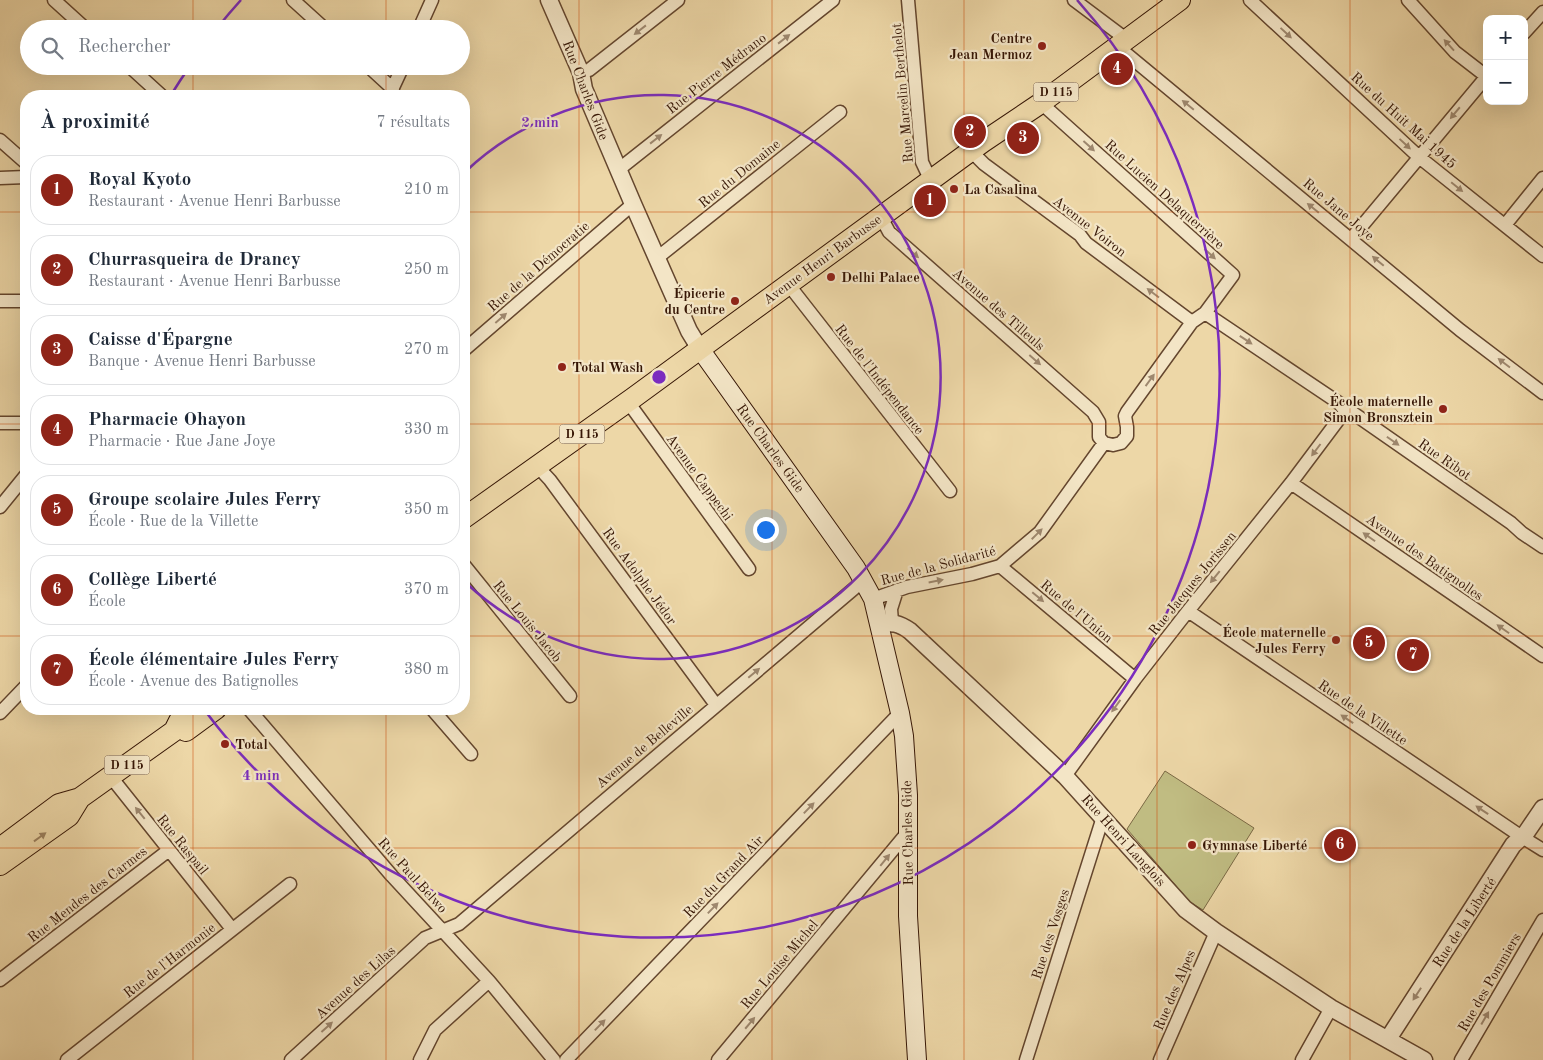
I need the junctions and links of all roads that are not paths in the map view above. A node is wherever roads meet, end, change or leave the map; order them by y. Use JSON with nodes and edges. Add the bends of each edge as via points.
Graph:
{"nodes":[{"id":1,"x":54,"y":0,"type":"edge"},
{"id":2,"x":293,"y":0,"type":"edge"},
{"id":3,"x":432,"y":0,"type":"edge"},
{"id":4,"x":549,"y":0,"type":"edge"},
{"id":5,"x":678,"y":0,"type":"edge"},
{"id":6,"x":834,"y":0,"type":"edge"},
{"id":7,"x":908,"y":0,"type":"edge"},
{"id":8,"x":1074,"y":0,"type":"edge"},
{"id":9,"x":1180,"y":0,"type":"edge"},
{"id":10,"x":1250,"y":0,"type":"edge"},
{"id":11,"x":1408,"y":0,"type":"edge"},
{"id":12,"x":1543,"y":12,"type":"edge"},
{"id":13,"x":76,"y":20,"type":"edge"},
{"id":14,"x":315,"y":20,"type":"edge"},
{"id":15,"x":423,"y":20,"type":"edge"},
{"id":16,"x":1528,"y":29,"type":"edge"},
{"id":17,"x":1122,"y":43,"type":"junction"},
{"id":18,"x":581,"y":73,"type":"junction"},
{"id":19,"x":1483,"y":73,"type":"edge"},
{"id":20,"x":138,"y":75,"type":"edge"},
{"id":21,"x":376,"y":75,"type":"edge"},
{"id":22,"x":399,"y":75,"type":"edge"},
{"id":23,"x":1483,"y":81,"type":"edge"},
{"id":24,"x":155,"y":90,"type":"edge"},
{"id":25,"x":389,"y":90,"type":"edge"},
{"id":26,"x":392,"y":90,"type":"edge"},
{"id":27,"x":1041,"y":103,"type":"junction"},
{"id":28,"x":840,"y":112,"type":"dead end"},
{"id":29,"x":0,"y":140,"type":"edge"},
{"id":30,"x":971,"y":151,"type":"junction"},
{"id":31,"x":1419,"y":157,"type":"junction"},
{"id":32,"x":20,"y":158,"type":"edge"},
{"id":33,"x":618,"y":170,"type":"junction"},
{"id":34,"x":20,"y":177,"type":"edge"},
{"id":35,"x":0,"y":178,"type":"edge"},
{"id":36,"x":1543,"y":178,"type":"edge"},
{"id":37,"x":931,"y":181,"type":"junction"},
{"id":38,"x":633,"y":204,"type":"junction"},
{"id":39,"x":881,"y":217,"type":"junction"},
{"id":40,"x":1505,"y":225,"type":"junction"},
{"id":41,"x":1351,"y":239,"type":"junction"},
{"id":42,"x":1543,"y":256,"type":"edge"},
{"id":43,"x":657,"y":258,"type":"junction"},
{"id":44,"x":788,"y":284,"type":"junction"},
{"id":45,"x":20,"y":301,"type":"edge"},
{"id":46,"x":0,"y":302,"type":"edge"},
{"id":47,"x":1205,"y":313,"type":"junction"},
{"id":48,"x":1192,"y":322,"type":"junction"},
{"id":49,"x":470,"y":345,"type":"edge"},
{"id":50,"x":700,"y":348,"type":"junction"},
{"id":51,"x":1543,"y":393,"type":"edge"},
{"id":52,"x":628,"y":402,"type":"junction"},
{"id":53,"x":1345,"y":411,"type":"junction"},
{"id":54,"x":20,"y":423,"type":"edge"},
{"id":55,"x":0,"y":424,"type":"edge"},
{"id":56,"x":1104,"y":443,"type":"junction"},
{"id":57,"x":537,"y":466,"type":"junction"},
{"id":58,"x":20,"y":482,"type":"edge"},
{"id":59,"x":1291,"y":483,"type":"junction"},
{"id":60,"x":950,"y":491,"type":"dead end"},
{"id":61,"x":0,"y":507,"type":"edge"},
{"id":62,"x":470,"y":514,"type":"edge"},
{"id":63,"x":1543,"y":547,"type":"edge"},
{"id":64,"x":1000,"y":566,"type":"junction"},
{"id":65,"x":749,"y":569,"type":"dead end"},
{"id":66,"x":470,"y":572,"type":"edge"},
{"id":67,"x":863,"y":581,"type":"junction"},
{"id":68,"x":897,"y":590,"type":"junction"},
{"id":69,"x":872,"y":599,"type":"junction"},
{"id":70,"x":1188,"y":611,"type":"junction"},
{"id":71,"x":885,"y":623,"type":"junction"},
{"id":72,"x":1543,"y":656,"type":"edge"},
{"id":73,"x":1135,"y":679,"type":"junction"},
{"id":74,"x":20,"y":692,"type":"edge"},
{"id":75,"x":570,"y":696,"type":"dead end"},
{"id":76,"x":716,"y":705,"type":"junction"},
{"id":77,"x":0,"y":713,"type":"edge"},
{"id":78,"x":900,"y":714,"type":"junction"},
{"id":79,"x":187,"y":715,"type":"edge"},
{"id":80,"x":207,"y":715,"type":"edge"},
{"id":81,"x":254,"y":715,"type":"edge"},
{"id":82,"x":437,"y":715,"type":"edge"},
{"id":83,"x":174,"y":731,"type":"junction"},
{"id":84,"x":472,"y":754,"type":"dead end"},
{"id":85,"x":1065,"y":776,"type":"junction"},
{"id":86,"x":111,"y":777,"type":"junction"},
{"id":87,"x":80,"y":798,"type":"junction"},
{"id":88,"x":1543,"y":808,"type":"edge"},
{"id":89,"x":1103,"y":817,"type":"junction"},
{"id":90,"x":907,"y":833,"type":"junction"},
{"id":91,"x":1522,"y":837,"type":"junction"},
{"id":92,"x":0,"y":848,"type":"edge"},
{"id":93,"x":169,"y":850,"type":"junction"},
{"id":94,"x":1543,"y":850,"type":"edge"},
{"id":95,"x":0,"y":866,"type":"edge"},
{"id":96,"x":290,"y":884,"type":"dead end"},
{"id":97,"x":1543,"y":920,"type":"edge"},
{"id":98,"x":232,"y":929,"type":"junction"},
{"id":99,"x":443,"y":931,"type":"junction"},
{"id":100,"x":1216,"y":932,"type":"junction"},
{"id":101,"x":0,"y":980,"type":"edge"},
{"id":102,"x":489,"y":981,"type":"junction"},
{"id":103,"x":1331,"y":1008,"type":"junction"},
{"id":104,"x":1388,"y":1039,"type":"junction"},
{"id":105,"x":921,"y":1059,"type":"edge"},
{"id":106,"x":67,"y":1060,"type":"edge"},
{"id":107,"x":291,"y":1060,"type":"edge"},
{"id":108,"x":420,"y":1060,"type":"edge"},
{"id":109,"x":554,"y":1060,"type":"edge"},
{"id":110,"x":566,"y":1060,"type":"edge"},
{"id":111,"x":718,"y":1060,"type":"edge"},
{"id":112,"x":1026,"y":1060,"type":"edge"},
{"id":113,"x":1160,"y":1060,"type":"edge"},
{"id":114,"x":1302,"y":1060,"type":"edge"},
{"id":115,"x":1424,"y":1060,"type":"edge"},
{"id":116,"x":1461,"y":1060,"type":"edge"}],
"edges":[{"from":1,"to":13,"type":"street"},
{"from":2,"to":14,"type":"street"},
{"from":3,"to":15,"type":"street"},
{"from":4,"to":18,"type":"street","name":"Rue Charles Gide"},
{"from":5,"to":18,"type":"street","one_way":true},
{"from":33,"to":6,"type":"street","name":"Rue Pierre Médrano","one_way":true},
{"from":7,"to":37,"type":"street","name":"Rue Marcelin Berthelot","via":[[922,162]]},
{"from":8,"to":17,"type":"street","name":"Rue Jane Joye"},
{"from":9,"to":17,"type":"main road","name":"Avenue Henri Barbusse","number":"D 115"},
{"from":10,"to":31,"type":"street","name":"Rue du Huit Mai 1945","one_way":true},
{"from":19,"to":11,"type":"street","one_way":true,"via":[[1455,52]]},
{"from":12,"to":16,"type":"street"},
{"from":17,"to":27,"type":"main road","name":"Avenue Henri Barbusse","number":"D 115"},
{"from":41,"to":17,"type":"street","name":"Rue Jane Joye","one_way":true},
{"from":18,"to":33,"type":"street","name":"Rue Charles Gide","via":[[584,89]]},
{"from":20,"to":24,"type":"street"},
{"from":21,"to":25,"type":"street"},
{"from":22,"to":26,"type":"street"},
{"from":23,"to":31,"type":"street","one_way":true},
{"from":27,"to":30,"type":"main road","name":"Avenue Henri Barbusse","number":"D 115"},
{"from":27,"to":47,"type":"street","name":"Rue Lucien Delaquerrière","one_way":true,"via":[[1233,274]]},
{"from":28,"to":43,"type":"street","name":"Rue du Domaine"},
{"from":29,"to":32,"type":"street"},
{"from":30,"to":37,"type":"main road","name":"Avenue Henri Barbusse","number":"D 115"},
{"from":48,"to":30,"type":"street","name":"Avenue Voiron","one_way":true},
{"from":31,"to":40,"type":"street","name":"Rue du Huit Mai 1945","one_way":true},
{"from":31,"to":41,"type":"street"},
{"from":33,"to":38,"type":"street","name":"Rue Charles Gide"},
{"from":34,"to":35,"type":"street"},
{"from":36,"to":40,"type":"street"},
{"from":37,"to":39,"type":"main road","name":"Avenue Henri Barbusse","number":"D 115"},
{"from":38,"to":43,"type":"street","name":"Rue Charles Gide"},
{"from":49,"to":38,"type":"street","name":"Rue de la Démocratie","one_way":true},
{"from":39,"to":44,"type":"main road","name":"Avenue Henri Barbusse","number":"D 115"},
{"from":39,"to":56,"type":"street","name":"Avenue des Tilleuls","one_way":true,"via":[[889,232],[1094,412],[1099,422],[1099,437]]},
{"from":40,"to":42,"type":"street","name":"Rue du Huit Mai 1945"},
{"from":51,"to":41,"type":"street","name":"Rue Jane Joye","one_way":true,"via":[[1460,330]]},
{"from":43,"to":50,"type":"street","name":"Rue Charles Gide","via":[[690,335]]},
{"from":44,"to":50,"type":"main road","name":"Avenue Henri Barbusse","number":"D 115"},
{"from":44,"to":60,"type":"street","name":"Rue de l'Indépendance"},
{"from":45,"to":46,"type":"street"},
{"from":47,"to":48,"type":"street"},
{"from":47,"to":53,"type":"street","name":"Rue Ribot","one_way":true},
{"from":56,"to":48,"type":"street","one_way":true,"via":[[1121,443],[1127,436],[1127,412]]},
{"from":50,"to":52,"type":"main road","name":"Avenue Henri Barbusse","number":"D 115"},
{"from":50,"to":67,"type":"main road","name":"Rue Charles Gide"},
{"from":52,"to":57,"type":"main road","name":"Avenue Henri Barbusse","number":"D 115"},
{"from":52,"to":65,"type":"street","name":"Avenue Cappechi"},
{"from":53,"to":59,"type":"street","name":"Rue Jacques Jorissen","one_way":true},
{"from":53,"to":63,"type":"street","name":"Rue Ribot","one_way":true,"via":[[1353,413]]},
{"from":54,"to":55,"type":"street"},
{"from":64,"to":56,"type":"street","name":"Rue de la Solidarité","one_way":true,"via":[[1040,532]]},
{"from":57,"to":62,"type":"main road","name":"Avenue Henri Barbusse","number":"D 115"},
{"from":57,"to":76,"type":"street","name":"Rue Adolphe Jédor"},
{"from":58,"to":61,"type":"street"},
{"from":59,"to":70,"type":"street","name":"Rue Jacques Jorissen","one_way":true},
{"from":72,"to":59,"type":"street","name":"Avenue des Batignolles","one_way":true},
{"from":68,"to":64,"type":"street","name":"Rue de la Solidarité","one_way":true},
{"from":64,"to":73,"type":"street","name":"Rue de l'Union","one_way":true},
{"from":66,"to":75,"type":"street","name":"Rue Louis Jacob"},
{"from":67,"to":69,"type":"main road","name":"Rue Charles Gide"},
{"from":76,"to":67,"type":"street","name":"Avenue de Belleville","one_way":true},
{"from":68,"to":69,"type":"street","name":"Rue de la Solidarité"},
{"from":68,"to":71,"type":"street"},
{"from":69,"to":71,"type":"main road","name":"Rue Charles Gide"},
{"from":70,"to":73,"type":"street","name":"Rue Jacques Jorissen"},
{"from":91,"to":70,"type":"street","name":"Rue de la Villette","one_way":true},
{"from":71,"to":78,"type":"main road","name":"Rue Charles Gide"},
{"from":71,"to":85,"type":"street","name":"Rue Henri Langlois","via":[[902,625],[910,630]]},
{"from":73,"to":85,"type":"street","name":"Rue Jacques Jorissen","one_way":true},
{"from":74,"to":77,"type":"street"},
{"from":76,"to":99,"type":"street","name":"Avenue de Belleville","via":[[459,924]]},
{"from":78,"to":90,"type":"main road","name":"Rue Charles Gide","via":[[906,765]]},
{"from":110,"to":78,"type":"street","name":"Rue du Grand Air","one_way":true},
{"from":79,"to":83,"type":"main road","number":"D 115"},
{"from":80,"to":83,"type":"main road","number":"D 115","via":[[186,730]]},
{"from":81,"to":99,"type":"street","name":"Rue Paul Belwo"},
{"from":82,"to":84,"type":"street"},
{"from":83,"to":86,"type":"main road","number":"D 115"},
{"from":85,"to":89,"type":"street","name":"Rue Henri Langlois"},
{"from":86,"to":87,"type":"main road","number":"D 115"},
{"from":93,"to":86,"type":"street","name":"Rue Raspail","one_way":true},
{"from":87,"to":92,"type":"main road","number":"D 115","via":[[59,804]]},
{"from":95,"to":87,"type":"main road","one_way":true,"via":[[69,816]]},
{"from":88,"to":91,"type":"street","name":"Rue de la Liberté"},
{"from":89,"to":100,"type":"street","name":"Rue Henri Langlois","via":[[1185,909]]},
{"from":89,"to":112,"type":"street","name":"Rue des Vosges"},
{"from":90,"to":105,"type":"main road","name":"Rue Charles Gide","via":[[908,916]]},
{"from":111,"to":90,"type":"street","name":"Rue Louise Michel","one_way":true},
{"from":91,"to":94,"type":"street","name":"Rue de la Villette"},
{"from":91,"to":104,"type":"street","name":"Rue de la Liberté","one_way":true,"via":[[1513,845]]},
{"from":93,"to":98,"type":"street","name":"Rue Raspail"},
{"from":93,"to":101,"type":"street","name":"Rue Mendes des Carmes"},
{"from":96,"to":98,"type":"street","name":"Rue de l'Harmonie"},
{"from":116,"to":97,"type":"street","name":"Rue des Pommiers","one_way":true},
{"from":98,"to":106,"type":"street","name":"Rue de l'Harmonie"},
{"from":99,"to":102,"type":"street","name":"Rue Paul Belwo"},
{"from":107,"to":99,"type":"street","name":"Avenue des Lilas","one_way":true,"via":[[425,938]]},
{"from":100,"to":103,"type":"street","name":"Rue Henri Langlois"},
{"from":100,"to":113,"type":"street","name":"Rue des Alpes"},
{"from":102,"to":108,"type":"street","via":[[435,1030]]},
{"from":102,"to":109,"type":"street","name":"Rue Paul Belwo"},
{"from":103,"to":104,"type":"street","name":"Rue Henri Langlois"},
{"from":103,"to":114,"type":"street"},
{"from":104,"to":115,"type":"street","name":"Rue Henri Langlois"}]}
